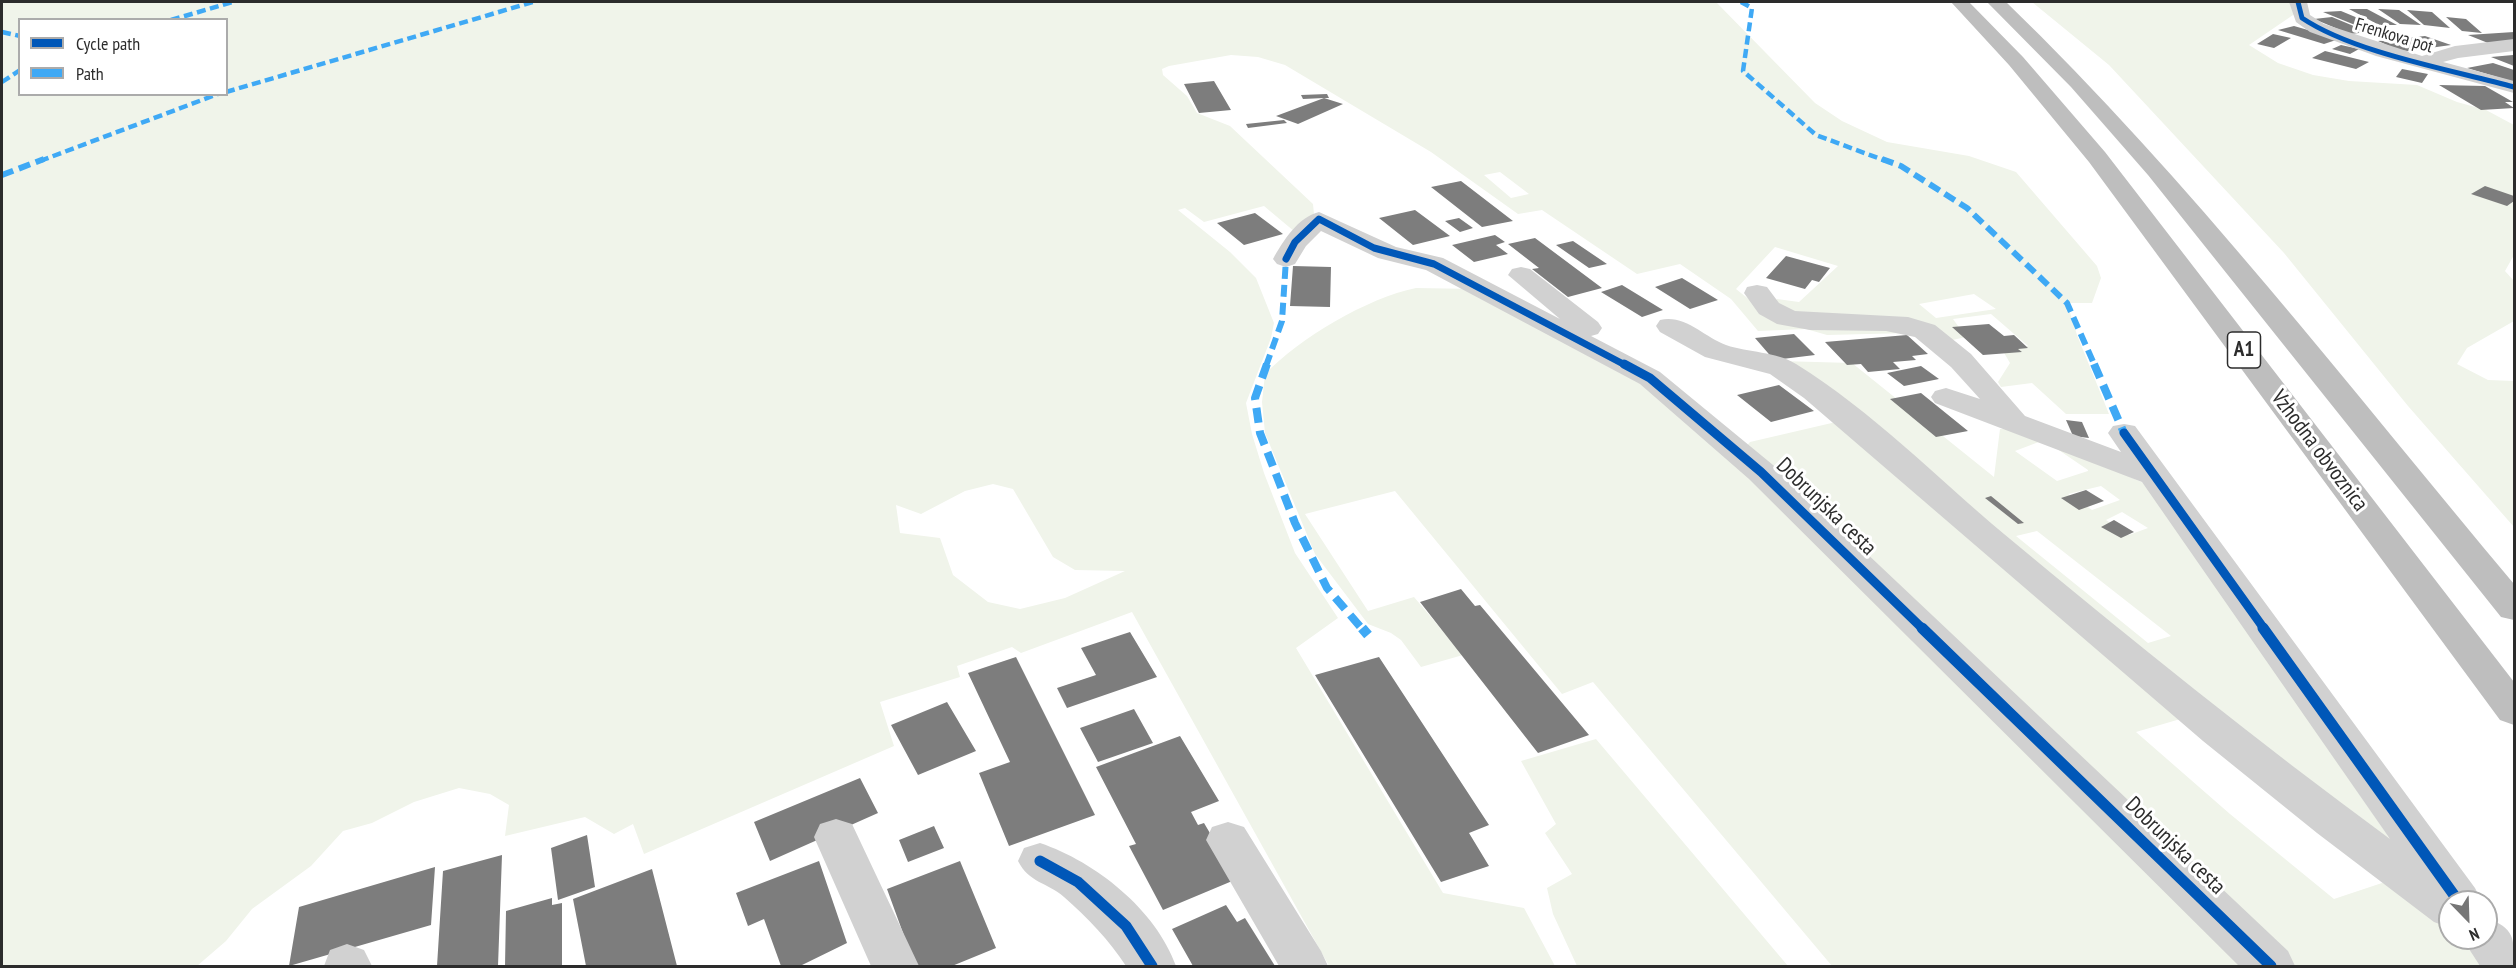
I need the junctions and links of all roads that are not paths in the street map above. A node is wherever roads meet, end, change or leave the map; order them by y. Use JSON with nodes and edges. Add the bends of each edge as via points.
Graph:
{"nodes":[{"id":1,"x":1960,"y":2,"type":"edge"},
{"id":2,"x":1996,"y":2,"type":"edge"},
{"id":3,"x":2298,"y":2,"type":"edge"},
{"id":4,"x":2514,"y":45,"type":"edge"},
{"id":5,"x":2422,"y":63,"type":"junction"},
{"id":6,"x":2508,"y":87,"type":"edge"},
{"id":7,"x":1286,"y":259,"type":"dead end"},
{"id":8,"x":1521,"y":275,"type":"dead end"},
{"id":9,"x":1757,"y":293,"type":"dead end"},
{"id":10,"x":1683,"y":322,"type":"dead end"},
{"id":11,"x":1650,"y":378,"type":"junction"},
{"id":12,"x":1946,"y":397,"type":"dead end"},
{"id":13,"x":2014,"y":423,"type":"junction"},
{"id":14,"x":2124,"y":433,"type":"dead end"},
{"id":15,"x":2151,"y":474,"type":"junction"},
{"id":16,"x":2514,"y":609,"type":"edge"},
{"id":17,"x":2514,"y":710,"type":"edge"},
{"id":18,"x":836,"y":837,"type":"dead end"},
{"id":19,"x":1228,"y":840,"type":"dead end"},
{"id":20,"x":1040,"y":861,"type":"dead end"},
{"id":21,"x":2450,"y":890,"type":"edge"},
{"id":22,"x":2438,"y":900,"type":"edge"},
{"id":23,"x":2495,"y":950,"type":"edge"},
{"id":24,"x":895,"y":966,"type":"edge"},
{"id":25,"x":1152,"y":966,"type":"edge"},
{"id":26,"x":1304,"y":966,"type":"edge"},
{"id":27,"x":2271,"y":966,"type":"edge"},
{"id":28,"x":2508,"y":966,"type":"edge"}],
"edges":[{"from":1,"to":17,"type":"highway","name":"Vzhodna obvoznica","number":"A1","via":[[2030,76],[2097,157]]},
{"from":2,"to":16,"type":"highway","number":"A1","via":[[2078,83],[2156,170]]},
{"from":3,"to":5,"type":"street","name":"Frenkova pot","via":[[2302,18],[2317,28]]},
{"from":4,"to":5,"type":"street","name":"Frenkova pot","via":[[2455,52]]},
{"from":5,"to":6,"type":"street","name":"Frenkova pot"},
{"from":7,"to":11,"type":"street","name":"Dobrunjska cesta","via":[[1295,242],[1319,219],[1368,247],[1398,258],[1434,264]]},
{"from":8,"to":11,"type":"street"},
{"from":9,"to":13,"type":"street","via":[[1761,303],[1775,312],[1805,321],[1906,325],[1924,331],[1998,400]]},
{"from":10,"to":22,"type":"street","via":[[1720,353],[1752,358],[1785,370],[1860,427],[2189,707]]},
{"from":11,"to":27,"type":"street","name":"Dobrunjska cesta","via":[[1761,472]]},
{"from":12,"to":13,"type":"street"},
{"from":13,"to":15,"type":"street"},
{"from":14,"to":15,"type":"street"},
{"from":15,"to":21,"type":"street"},
{"from":18,"to":24,"type":"street"},
{"from":19,"to":26,"type":"street"},
{"from":20,"to":25,"type":"street","via":[[1078,882],[1126,926]]},
{"from":23,"to":28,"type":"street"}]}
